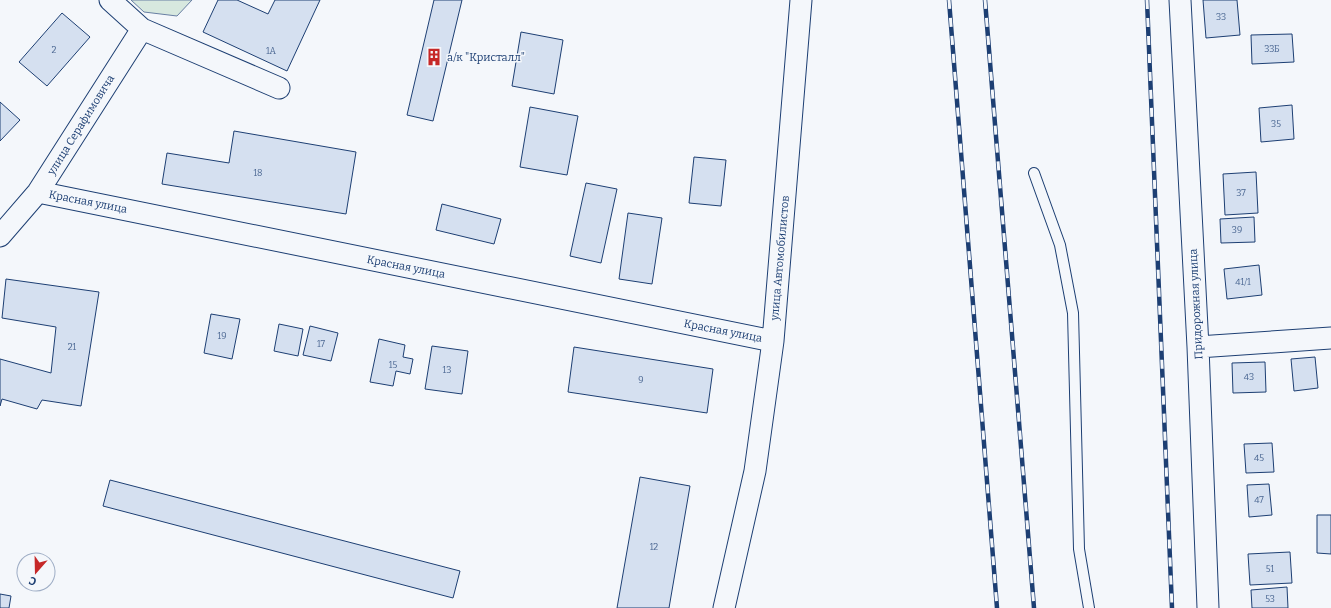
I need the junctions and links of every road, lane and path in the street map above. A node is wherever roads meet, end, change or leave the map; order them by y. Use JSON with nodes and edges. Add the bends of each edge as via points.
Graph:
{"nodes":[{"id":1,"x":110,"y":0,"type":"edge"},
{"id":2,"x":801,"y":0,"type":"edge"},
{"id":3,"x":1180,"y":0,"type":"edge"},
{"id":4,"x":142,"y":29,"type":"junction"},
{"id":5,"x":278,"y":88,"type":"dead end"},
{"id":6,"x":1034,"y":173,"type":"dead end"},
{"id":7,"x":38,"y":192,"type":"junction"},
{"id":8,"x":0,"y":236,"type":"edge"},
{"id":9,"x":1331,"y":338,"type":"edge"},
{"id":10,"x":774,"y":341,"type":"junction"},
{"id":11,"x":1198,"y":347,"type":"junction"},
{"id":12,"x":724,"y":608,"type":"edge"},
{"id":13,"x":1089,"y":608,"type":"edge"},
{"id":14,"x":1208,"y":608,"type":"edge"}],
"edges":[{"from":1,"to":4,"type":"street"},
{"from":2,"to":10,"type":"street","name":"улица Автомобилистов"},
{"from":3,"to":11,"type":"street","name":"Придорожная улица"},
{"from":4,"to":5,"type":"street"},
{"from":4,"to":7,"type":"street","name":"улица Серафимовича"},
{"from":6,"to":13,"type":"lane","via":[[1060,245],[1073,313],[1079,549]]},
{"from":7,"to":8,"type":"street","name":"улица Серафимовича"},
{"from":7,"to":10,"type":"street","name":"Красная улица"},
{"from":9,"to":11,"type":"street"},
{"from":10,"to":12,"type":"street","name":"улица Автомобилистов","via":[[755,471]]},
{"from":11,"to":14,"type":"street","name":"Придорожная улица"}]}
